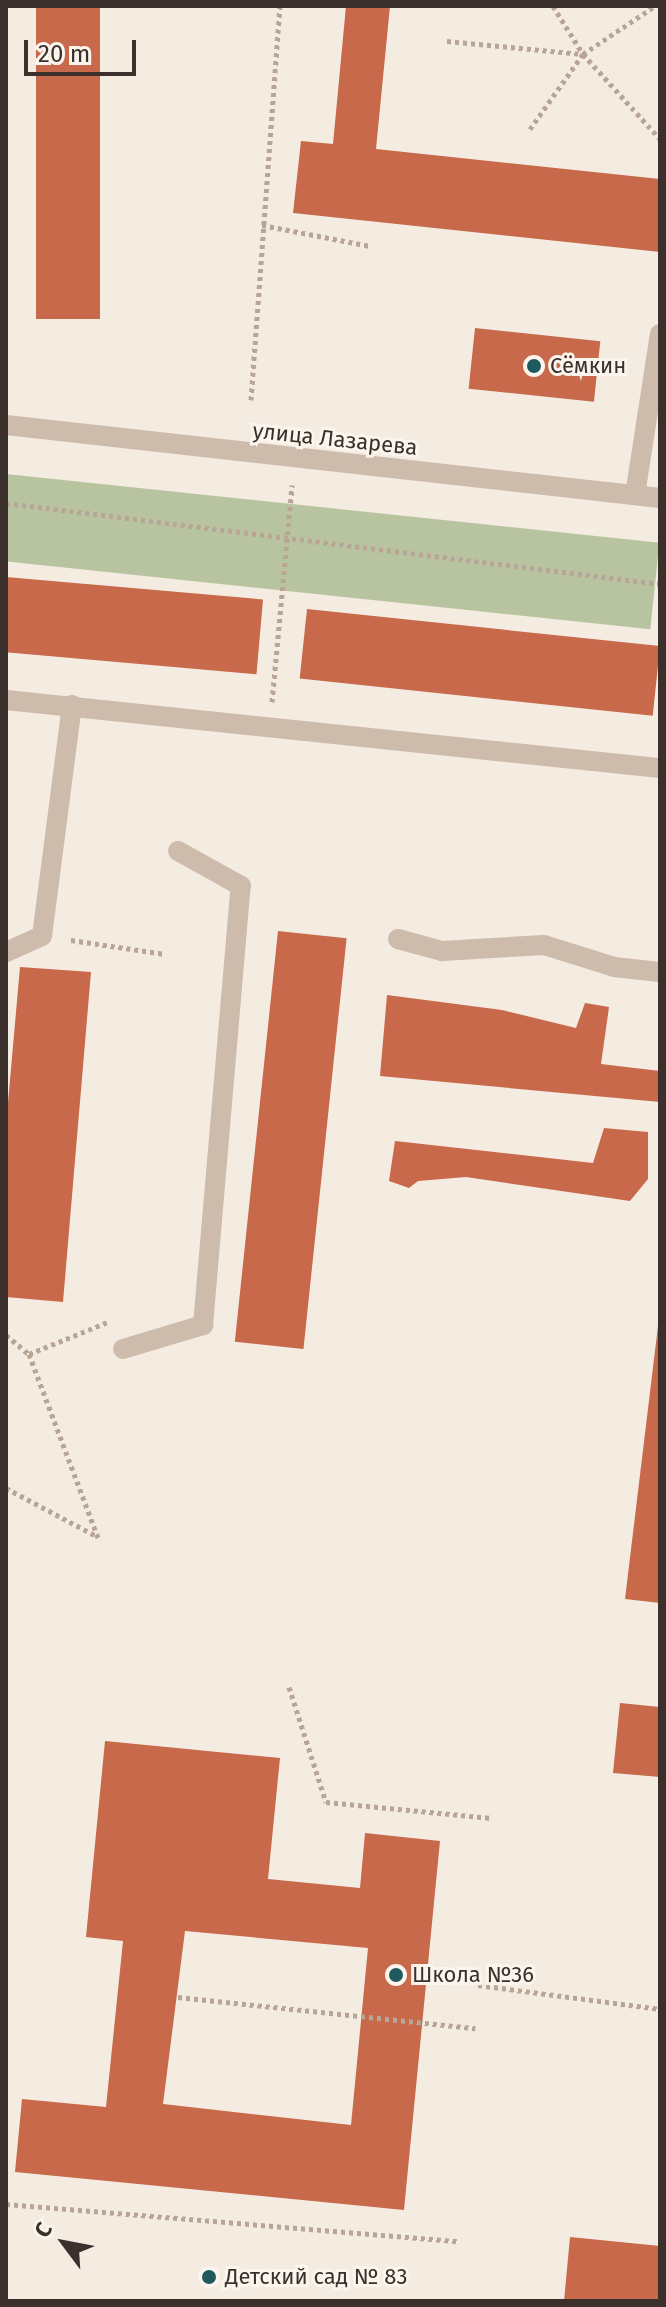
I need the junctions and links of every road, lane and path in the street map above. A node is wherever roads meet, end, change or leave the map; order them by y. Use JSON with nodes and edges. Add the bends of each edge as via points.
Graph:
{"nodes":[{"id":1,"x":280,"y":6,"type":"edge"},
{"id":2,"x":553,"y":6,"type":"edge"},
{"id":3,"x":655,"y":6,"type":"edge"},
{"id":4,"x":447,"y":41,"type":"dead end"},
{"id":5,"x":583,"y":54,"type":"junction"},
{"id":6,"x":530,"y":129,"type":"dead end"},
{"id":7,"x":660,"y":139,"type":"edge"},
{"id":8,"x":262,"y":225,"type":"junction"},
{"id":9,"x":370,"y":246,"type":"dead end"},
{"id":10,"x":660,"y":334,"type":"edge"},
{"id":11,"x":251,"y":400,"type":"dead end"},
{"id":12,"x":6,"y":425,"type":"edge"},
{"id":13,"x":295,"y":460,"type":"junction"},
{"id":14,"x":635,"y":495,"type":"junction"},
{"id":15,"x":660,"y":498,"type":"edge"},
{"id":16,"x":6,"y":503,"type":"edge"},
{"id":17,"x":286,"y":535,"type":"junction"},
{"id":18,"x":660,"y":584,"type":"edge"},
{"id":19,"x":6,"y":700,"type":"edge"},
{"id":20,"x":72,"y":705,"type":"junction"},
{"id":21,"x":270,"y":729,"type":"junction"},
{"id":22,"x":660,"y":768,"type":"edge"},
{"id":23,"x":178,"y":851,"type":"dead end"},
{"id":24,"x":42,"y":936,"type":"junction"},
{"id":25,"x":398,"y":939,"type":"dead end"},
{"id":26,"x":6,"y":952,"type":"edge"},
{"id":27,"x":165,"y":954,"type":"dead end"},
{"id":28,"x":660,"y":972,"type":"edge"},
{"id":29,"x":113,"y":1321,"type":"dead end"},
{"id":30,"x":6,"y":1335,"type":"edge"},
{"id":31,"x":123,"y":1349,"type":"dead end"},
{"id":32,"x":29,"y":1354,"type":"junction"},
{"id":33,"x":6,"y":1488,"type":"edge"},
{"id":34,"x":289,"y":1687,"type":"dead end"},
{"id":35,"x":491,"y":1818,"type":"dead end"},
{"id":36,"x":478,"y":1985,"type":"dead end"},
{"id":37,"x":178,"y":1997,"type":"dead end"},
{"id":38,"x":660,"y":2009,"type":"edge"},
{"id":39,"x":475,"y":2028,"type":"dead end"},
{"id":40,"x":6,"y":2204,"type":"edge"},
{"id":41,"x":458,"y":2241,"type":"dead end"}],
"edges":[{"from":1,"to":8,"type":"path"},
{"from":2,"to":5,"type":"path"},
{"from":3,"to":5,"type":"path"},
{"from":4,"to":5,"type":"path"},
{"from":5,"to":6,"type":"path"},
{"from":5,"to":7,"type":"path"},
{"from":8,"to":9,"type":"path"},
{"from":8,"to":11,"type":"path"},
{"from":10,"to":14,"type":"street"},
{"from":12,"to":13,"type":"street","name":"улица Лазарева"},
{"from":13,"to":14,"type":"street","name":"улица Лазарева"},
{"from":13,"to":17,"type":"path"},
{"from":14,"to":15,"type":"street","name":"улица Лазарева"},
{"from":16,"to":17,"type":"path"},
{"from":17,"to":18,"type":"path"},
{"from":17,"to":21,"type":"path"},
{"from":19,"to":20,"type":"street"},
{"from":20,"to":21,"type":"street"},
{"from":20,"to":24,"type":"street"},
{"from":21,"to":22,"type":"street"},
{"from":23,"to":31,"type":"street","via":[[241,886],[203,1325]]},
{"from":24,"to":26,"type":"street"},
{"from":24,"to":27,"type":"path"},
{"from":25,"to":28,"type":"street","via":[[442,951],[544,945],[614,967]]},
{"from":29,"to":32,"type":"path"},
{"from":30,"to":32,"type":"path"},
{"from":32,"to":33,"type":"path","via":[[98,1538]]},
{"from":34,"to":35,"type":"path","via":[[326,1802]]},
{"from":36,"to":38,"type":"path"},
{"from":37,"to":39,"type":"path"},
{"from":40,"to":41,"type":"path"}]}
